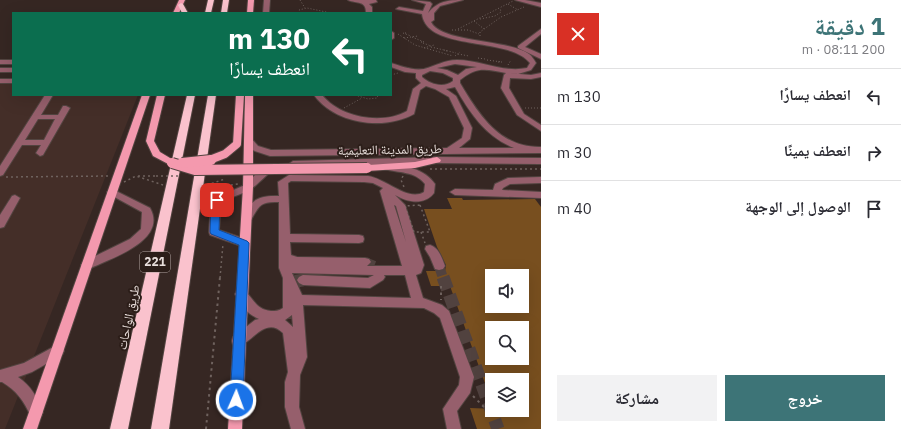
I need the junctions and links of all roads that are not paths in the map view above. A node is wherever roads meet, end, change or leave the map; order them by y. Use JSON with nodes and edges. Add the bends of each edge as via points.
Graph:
{"nodes":[{"id":1,"x":211,"y":0,"type":"edge"},
{"id":2,"x":226,"y":0,"type":"edge"},
{"id":3,"x":251,"y":0,"type":"edge"},
{"id":4,"x":267,"y":0,"type":"edge"},
{"id":5,"x":351,"y":0,"type":"edge"},
{"id":6,"x":415,"y":0,"type":"edge"},
{"id":7,"x":460,"y":0,"type":"edge"},
{"id":8,"x":518,"y":0,"type":"edge"},
{"id":9,"x":364,"y":1,"type":"edge"},
{"id":10,"x":374,"y":1,"type":"edge"},
{"id":11,"x":181,"y":2,"type":"edge"},
{"id":12,"x":433,"y":2,"type":"edge"},
{"id":13,"x":541,"y":5,"type":"edge"},
{"id":14,"x":399,"y":9,"type":"dead end"},
{"id":15,"x":177,"y":12,"type":"edge"},
{"id":16,"x":186,"y":12,"type":"edge"},
{"id":17,"x":208,"y":12,"type":"edge"},
{"id":18,"x":224,"y":12,"type":"edge"},
{"id":19,"x":249,"y":12,"type":"edge"},
{"id":20,"x":266,"y":12,"type":"edge"},
{"id":21,"x":370,"y":12,"type":"edge"},
{"id":22,"x":375,"y":12,"type":"edge"},
{"id":23,"x":425,"y":13,"type":"junction"},
{"id":24,"x":541,"y":31,"type":"edge"},
{"id":25,"x":464,"y":39,"type":"junction"},
{"id":26,"x":520,"y":47,"type":"junction"},
{"id":27,"x":526,"y":54,"type":"junction"},
{"id":28,"x":539,"y":54,"type":"edge"},
{"id":29,"x":0,"y":62,"type":"edge"},
{"id":30,"x":12,"y":62,"type":"edge"},
{"id":31,"x":392,"y":65,"type":"edge"},
{"id":32,"x":529,"y":69,"type":"junction"},
{"id":33,"x":426,"y":70,"type":"junction"},
{"id":34,"x":0,"y":71,"type":"edge"},
{"id":35,"x":12,"y":71,"type":"edge"},
{"id":36,"x":392,"y":74,"type":"edge"},
{"id":37,"x":541,"y":74,"type":"edge"},
{"id":38,"x":507,"y":75,"type":"junction"},
{"id":39,"x":0,"y":81,"type":"edge"},
{"id":40,"x":12,"y":81,"type":"edge"},
{"id":41,"x":423,"y":81,"type":"junction"},
{"id":42,"x":456,"y":81,"type":"junction"},
{"id":43,"x":438,"y":87,"type":"junction"},
{"id":44,"x":48,"y":96,"type":"edge"},
{"id":45,"x":146,"y":96,"type":"edge"},
{"id":46,"x":161,"y":96,"type":"edge"},
{"id":47,"x":191,"y":96,"type":"edge"},
{"id":48,"x":212,"y":96,"type":"edge"},
{"id":49,"x":240,"y":96,"type":"edge"},
{"id":50,"x":249,"y":96,"type":"edge"},
{"id":51,"x":319,"y":96,"type":"edge"},
{"id":52,"x":66,"y":108,"type":"dead end"},
{"id":53,"x":35,"y":117,"type":"junction"},
{"id":54,"x":60,"y":117,"type":"junction"},
{"id":55,"x":541,"y":129,"type":"edge"},
{"id":56,"x":248,"y":140,"type":"junction"},
{"id":57,"x":19,"y":142,"type":"junction"},
{"id":58,"x":46,"y":142,"type":"junction"},
{"id":59,"x":528,"y":150,"type":"junction"},
{"id":60,"x":541,"y":150,"type":"edge"},
{"id":61,"x":445,"y":151,"type":"junction"},
{"id":62,"x":40,"y":153,"type":"dead end"},
{"id":63,"x":384,"y":160,"type":"junction"},
{"id":64,"x":437,"y":160,"type":"joint"},
{"id":65,"x":541,"y":161,"type":"edge"},
{"id":66,"x":172,"y":163,"type":"junction"},
{"id":67,"x":3,"y":164,"type":"edge"},
{"id":68,"x":0,"y":173,"type":"edge"},
{"id":69,"x":541,"y":180,"type":"edge"},
{"id":70,"x":248,"y":185,"type":"junction"},
{"id":71,"x":541,"y":185,"type":"edge"},
{"id":72,"x":384,"y":188,"type":"junction"},
{"id":73,"x":113,"y":190,"type":"junction"},
{"id":74,"x":455,"y":192,"type":"dead end"},
{"id":75,"x":500,"y":194,"type":"junction"},
{"id":76,"x":541,"y":195,"type":"edge"},
{"id":77,"x":15,"y":198,"type":"dead end"},
{"id":78,"x":283,"y":199,"type":"junction"},
{"id":79,"x":3,"y":213,"type":"edge"},
{"id":80,"x":245,"y":222,"type":"junction"},
{"id":81,"x":0,"y":224,"type":"edge"},
{"id":82,"x":285,"y":238,"type":"junction"},
{"id":83,"x":359,"y":239,"type":"dead end"},
{"id":84,"x":244,"y":243,"type":"junction"},
{"id":85,"x":430,"y":249,"type":"dead end"},
{"id":86,"x":366,"y":262,"type":"tunnel mouth"},
{"id":87,"x":87,"y":265,"type":"junction"},
{"id":88,"x":286,"y":266,"type":"junction"},
{"id":89,"x":439,"y":266,"type":"tunnel mouth"},
{"id":90,"x":408,"y":269,"type":"junction"},
{"id":91,"x":379,"y":277,"type":"dead end"},
{"id":92,"x":303,"y":280,"type":"tunnel mouth"},
{"id":93,"x":241,"y":294,"type":"junction"},
{"id":94,"x":297,"y":300,"type":"junction"},
{"id":95,"x":419,"y":303,"type":"junction"},
{"id":96,"x":238,"y":341,"type":"junction"},
{"id":97,"x":57,"y":352,"type":"junction"},
{"id":98,"x":294,"y":371,"type":"junction"},
{"id":99,"x":2,"y":376,"type":"edge"},
{"id":100,"x":36,"y":412,"type":"junction"},
{"id":101,"x":30,"y":429,"type":"edge"},
{"id":102,"x":119,"y":429,"type":"edge"},
{"id":103,"x":160,"y":429,"type":"edge"},
{"id":104,"x":235,"y":429,"type":"edge"},
{"id":105,"x":298,"y":429,"type":"edge"},
{"id":106,"x":454,"y":429,"type":"edge"}],
"edges":[{"from":1,"to":17,"type":"highway"},
{"from":2,"to":18,"type":"highway"},
{"from":3,"to":19,"type":"main road"},
{"from":4,"to":20,"type":"street"},
{"from":5,"to":9,"type":"street"},
{"from":6,"to":12,"type":"street"},
{"from":7,"to":12,"type":"street"},
{"from":8,"to":13,"type":"street"},
{"from":9,"to":10,"type":"street"},
{"from":9,"to":21,"type":"street"},
{"from":10,"to":22,"type":"street"},
{"from":11,"to":15,"type":"main road"},
{"from":11,"to":16,"type":"highway"},
{"from":12,"to":23,"type":"street"},
{"from":12,"to":25,"type":"street","via":[[432,21],[445,31]]},
{"from":14,"to":23,"type":"street"},
{"from":23,"to":25,"type":"street","via":[[427,21],[436,29]]},
{"from":24,"to":26,"type":"street"},
{"from":25,"to":26,"type":"street"},
{"from":25,"to":27,"type":"street"},
{"from":26,"to":28,"type":"street"},
{"from":27,"to":28,"type":"street"},
{"from":27,"to":32,"type":"street","via":[[533,64]]},
{"from":29,"to":30,"type":"street"},
{"from":31,"to":33,"type":"street","via":[[405,70]]},
{"from":32,"to":33,"type":"street","via":[[508,71],[480,64],[450,62]]},
{"from":32,"to":37,"type":"street"},
{"from":33,"to":41,"type":"street","via":[[419,74]]},
{"from":33,"to":42,"type":"street","via":[[449,72]]},
{"from":34,"to":35,"type":"street"},
{"from":36,"to":41,"type":"street","via":[[400,73]]},
{"from":37,"to":38,"type":"street","via":[[524,78]]},
{"from":38,"to":42,"type":"street","via":[[486,69],[473,69],[468,70]]},
{"from":38,"to":55,"type":"street","via":[[504,88],[528,122]]},
{"from":39,"to":40,"type":"street"},
{"from":41,"to":43,"type":"street"},
{"from":41,"to":51,"type":"street","via":[[417,89],[411,112],[403,117],[386,120],[365,119],[337,111],[324,103]]},
{"from":42,"to":43,"type":"street","via":[[450,86]]},
{"from":42,"to":59,"type":"street","via":[[485,127],[508,142]]},
{"from":43,"to":61,"type":"street","via":[[452,96],[468,128],[466,139]]},
{"from":44,"to":53,"type":"street"},
{"from":45,"to":73,"type":"main road"},
{"from":46,"to":66,"type":"main road","via":[[150,141],[156,154]]},
{"from":47,"to":102,"type":"highway","name":"طريق الواحات","number":"221"},
{"from":48,"to":103,"type":"highway","number":"221"},
{"from":49,"to":66,"type":"main road","bridge":true,"via":[[238,138],[237,144],[231,150],[203,162]]},
{"from":50,"to":56,"type":"main road"},
{"from":52,"to":54,"type":"street"},
{"from":53,"to":54,"type":"street"},
{"from":53,"to":57,"type":"street"},
{"from":54,"to":58,"type":"street"},
{"from":56,"to":63,"type":"street","name":"طريق المدينة التعليمية","via":[[255,148],[270,153]]},
{"from":56,"to":70,"type":"main road"},
{"from":57,"to":58,"type":"street"},
{"from":57,"to":67,"type":"street"},
{"from":58,"to":62,"type":"street"},
{"from":59,"to":60,"type":"street","name":"طريق المدينة التعليمية"},
{"from":59,"to":61,"type":"street","name":"طريق المدينة التعليمية"},
{"from":61,"to":63,"type":"street","name":"طريق المدينة التعليمية"},
{"from":63,"to":64,"type":"main road","via":[[415,165]]},
{"from":63,"to":66,"type":"main road","bridge":true,"via":[[368,168],[195,170]]},
{"from":63,"to":70,"type":"street","name":"طريق المدينة التعليمية","via":[[277,165],[264,171]]},
{"from":63,"to":72,"type":"street","via":[[425,178],[431,187],[430,192],[410,202]]},
{"from":64,"to":65,"type":"street","name":"طريق المدينة التعليمية"},
{"from":67,"to":68,"type":"street"},
{"from":69,"to":75,"type":"street","via":[[504,182],[498,186]]},
{"from":70,"to":80,"type":"main road"},
{"from":70,"to":84,"type":"street","via":[[218,200],[214,230],[216,234]]},
{"from":71,"to":75,"type":"street","via":[[510,185]]},
{"from":72,"to":78,"type":"street","via":[[367,179],[287,179],[283,182]]},
{"from":72,"to":90,"type":"street","via":[[398,203],[403,214],[418,267],[417,270]]},
{"from":73,"to":87,"type":"main road"},
{"from":73,"to":87,"type":"street","via":[[146,210],[148,214],[145,231],[140,237]]},
{"from":74,"to":75,"type":"street"},
{"from":75,"to":76,"type":"street"},
{"from":77,"to":79,"type":"street"},
{"from":78,"to":80,"type":"street","via":[[258,201],[252,206]]},
{"from":78,"to":82,"type":"street"},
{"from":79,"to":81,"type":"street"},
{"from":80,"to":84,"type":"main road"},
{"from":82,"to":83,"type":"street"},
{"from":82,"to":88,"type":"street"},
{"from":84,"to":93,"type":"main road"},
{"from":85,"to":89,"type":"street"},
{"from":86,"to":88,"type":"street","via":[[289,259]]},
{"from":87,"to":97,"type":"main road"},
{"from":88,"to":90,"type":"street"},
{"from":88,"to":93,"type":"street","via":[[289,310],[285,315],[268,316],[258,313]]},
{"from":88,"to":94,"type":"street"},
{"from":90,"to":95,"type":"street"},
{"from":91,"to":92,"type":"street","via":[[370,283]]},
{"from":93,"to":96,"type":"main road"},
{"from":94,"to":95,"type":"street"},
{"from":94,"to":98,"type":"street","via":[[300,357]]},
{"from":95,"to":106,"type":"street","via":[[429,304],[442,312],[467,377],[465,388],[450,409]]},
{"from":96,"to":98,"type":"street","via":[[259,324],[282,324],[289,331]]},
{"from":96,"to":104,"type":"main road"},
{"from":97,"to":99,"type":"street","via":[[27,368]]},
{"from":97,"to":100,"type":"main road"},
{"from":98,"to":105,"type":"street","via":[[292,407]]},
{"from":99,"to":100,"type":"street","via":[[25,390]]},
{"from":100,"to":101,"type":"main road"}]}
